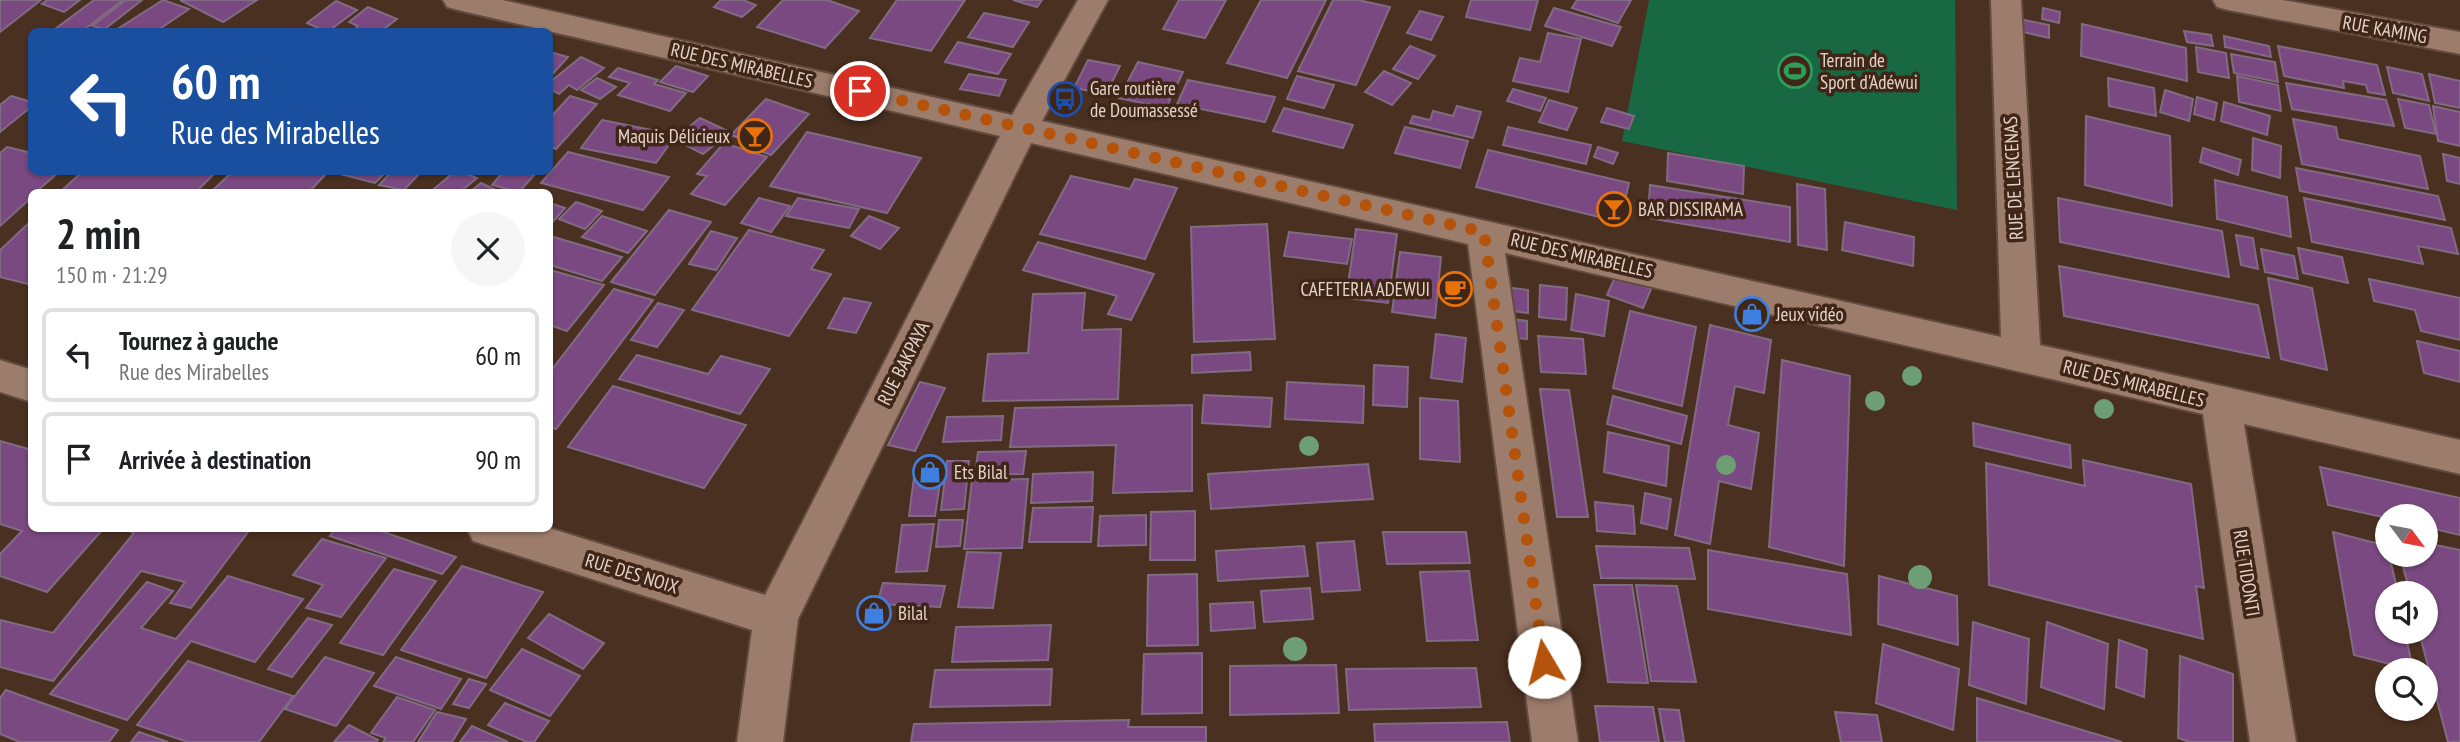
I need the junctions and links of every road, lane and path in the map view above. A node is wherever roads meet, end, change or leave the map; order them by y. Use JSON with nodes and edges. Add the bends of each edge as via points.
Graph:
{"nodes":[{"id":1,"x":458,"y":0,"type":"edge"},
{"id":2,"x":1093,"y":0,"type":"edge"},
{"id":3,"x":2006,"y":0,"type":"edge"},
{"id":4,"x":2228,"y":0,"type":"edge"},
{"id":5,"x":2460,"y":43,"type":"edge"},
{"id":6,"x":1021,"y":128,"type":"junction"},
{"id":7,"x":1484,"y":232,"type":"junction"},
{"id":8,"x":2021,"y":355,"type":"junction"},
{"id":9,"x":0,"y":376,"type":"edge"},
{"id":10,"x":28,"y":385,"type":"edge"},
{"id":11,"x":2221,"y":404,"type":"junction"},
{"id":12,"x":2460,"y":457,"type":"edge"},
{"id":13,"x":501,"y":532,"type":"edge"},
{"id":14,"x":776,"y":618,"type":"junction"},
{"id":15,"x":760,"y":742,"type":"edge"},
{"id":16,"x":1555,"y":742,"type":"edge"},
{"id":17,"x":2273,"y":742,"type":"edge"}],
"edges":[{"from":1,"to":6,"type":"street","name":"RUE DES MIRABELLES"},
{"from":2,"to":6,"type":"street","name":"RUE BAKPAYA"},
{"from":3,"to":8,"type":"street","name":"RUE DE LENCENAS"},
{"from":4,"to":5,"type":"street","name":"RUE KAMING"},
{"from":6,"to":7,"type":"street","name":"RUE DES MIRABELLES"},
{"from":6,"to":14,"type":"street","name":"RUE BAKPAYA"},
{"from":7,"to":8,"type":"street","name":"RUE DES MIRABELLES"},
{"from":7,"to":16,"type":"street"},
{"from":8,"to":11,"type":"street","name":"RUE DES MIRABELLES"},
{"from":9,"to":10,"type":"street"},
{"from":11,"to":12,"type":"street","name":"RUE DES MIRABELLES"},
{"from":11,"to":17,"type":"street","name":"RUE TIDONTI"},
{"from":13,"to":14,"type":"street","name":"RUE DES NOIX"},
{"from":14,"to":15,"type":"street","name":"RUE BAKPAYA"}]}
